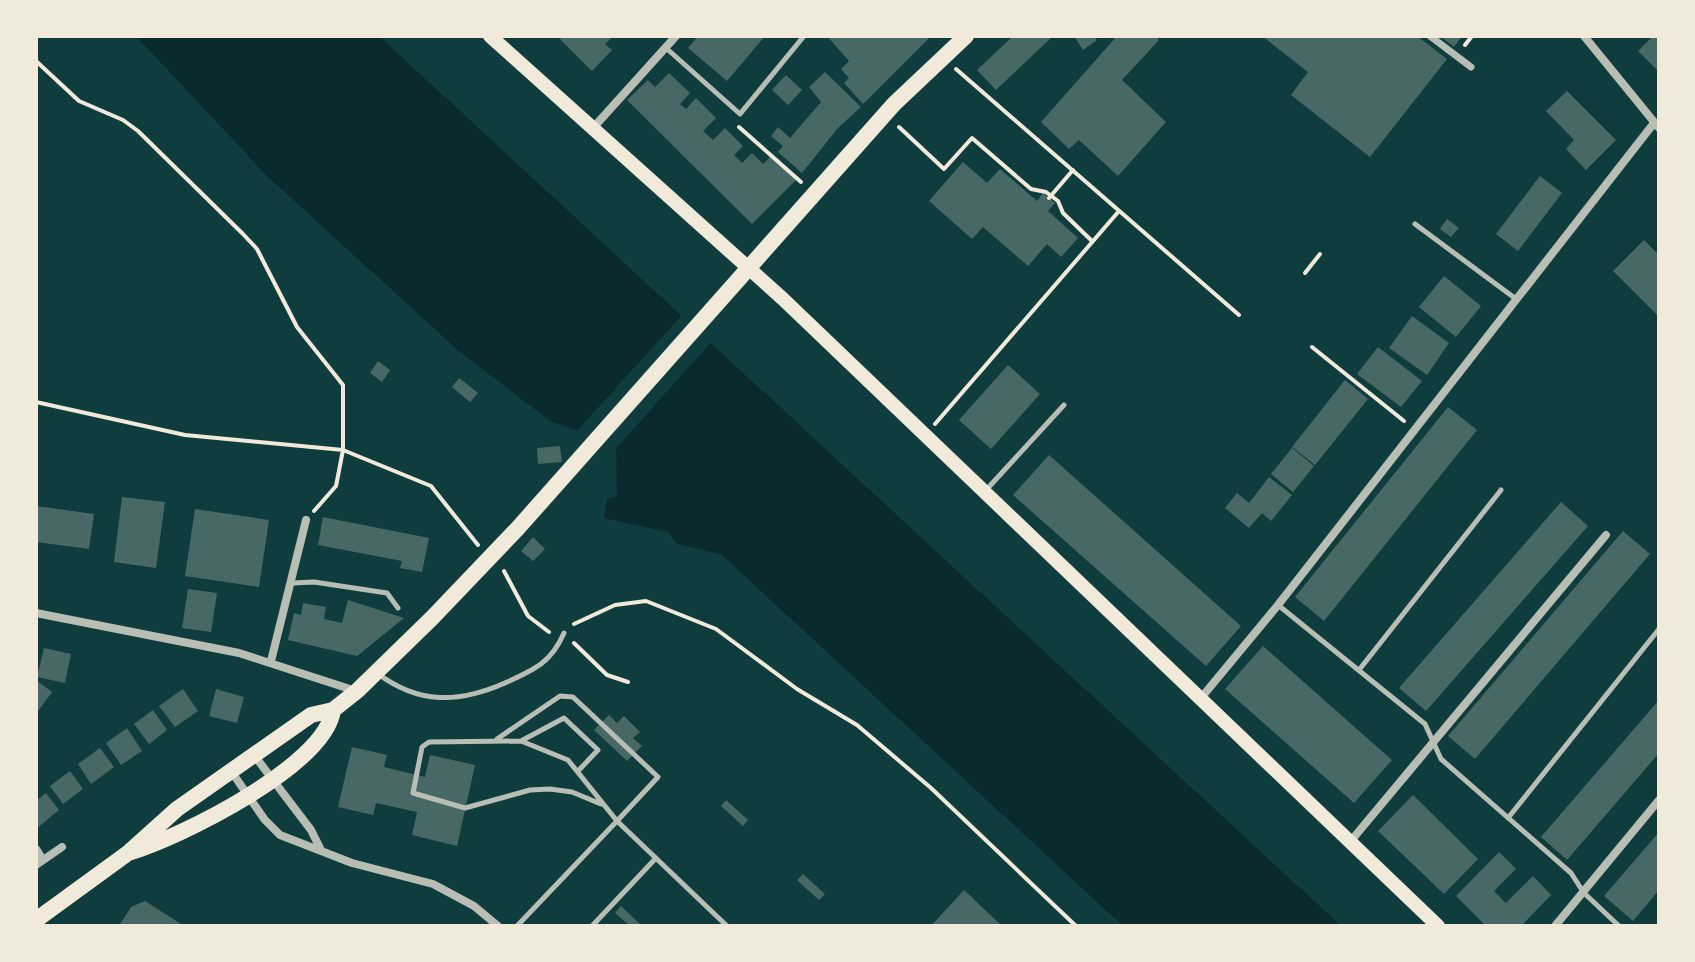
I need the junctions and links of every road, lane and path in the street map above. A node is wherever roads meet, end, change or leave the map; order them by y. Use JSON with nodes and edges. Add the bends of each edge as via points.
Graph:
{"nodes":[{"id":1,"x":490,"y":36,"type":"edge"},
{"id":2,"x":676,"y":36,"type":"edge"},
{"id":3,"x":804,"y":36,"type":"edge"},
{"id":4,"x":966,"y":36,"type":"edge"},
{"id":5,"x":1430,"y":36,"type":"edge"},
{"id":6,"x":1584,"y":36,"type":"edge"},
{"id":7,"x":666,"y":48,"type":"junction"},
{"id":8,"x":942,"y":57,"type":"junction"},
{"id":9,"x":36,"y":61,"type":"edge"},
{"id":10,"x":1471,"y":67,"type":"dead end"},
{"id":11,"x":740,"y":114,"type":"junction"},
{"id":12,"x":1657,"y":125,"type":"edge"},
{"id":13,"x":898,"y":127,"type":"dead end"},
{"id":14,"x":593,"y":128,"type":"junction"},
{"id":15,"x":1073,"y":170,"type":"junction"},
{"id":16,"x":815,"y":194,"type":"junction"},
{"id":17,"x":1050,"y":197,"type":"junction"},
{"id":18,"x":1119,"y":211,"type":"junction"},
{"id":19,"x":1415,"y":224,"type":"dead end"},
{"id":20,"x":1092,"y":241,"type":"junction"},
{"id":21,"x":1320,"y":254,"type":"dead end"},
{"id":22,"x":750,"y":268,"type":"junction"},
{"id":23,"x":1305,"y":273,"type":"dead end"},
{"id":24,"x":1516,"y":299,"type":"junction"},
{"id":25,"x":1239,"y":315,"type":"dead end"},
{"id":26,"x":1312,"y":347,"type":"dead end"},
{"id":27,"x":36,"y":402,"type":"edge"},
{"id":28,"x":1064,"y":405,"type":"dead end"},
{"id":29,"x":1414,"y":428,"type":"junction"},
{"id":30,"x":924,"y":437,"type":"junction"},
{"id":31,"x":343,"y":450,"type":"junction"},
{"id":32,"x":1501,"y":490,"type":"dead end"},
{"id":33,"x":984,"y":493,"type":"junction"},
{"id":34,"x":306,"y":520,"type":"joint"},
{"id":35,"x":1606,"y":535,"type":"dead end"},
{"id":36,"x":490,"y":557,"type":"junction"},
{"id":37,"x":293,"y":583,"type":"junction"},
{"id":38,"x":1278,"y":605,"type":"junction"},
{"id":39,"x":398,"y":608,"type":"dead end"},
{"id":40,"x":36,"y":613,"type":"edge"},
{"id":41,"x":1659,"y":629,"type":"edge"},
{"id":42,"x":564,"y":633,"type":"junction"},
{"id":43,"x":587,"y":657,"type":"dead end"},
{"id":44,"x":271,"y":661,"type":"junction"},
{"id":45,"x":1359,"y":670,"type":"junction"},
{"id":46,"x":377,"y":673,"type":"junction"},
{"id":47,"x":628,"y":682,"type":"dead end"},
{"id":48,"x":357,"y":691,"type":"junction"},
{"id":49,"x":1201,"y":698,"type":"junction"},
{"id":50,"x":333,"y":710,"type":"junction"},
{"id":51,"x":494,"y":741,"type":"junction"},
{"id":52,"x":521,"y":741,"type":"junction"},
{"id":53,"x":1433,"y":743,"type":"junction"},
{"id":54,"x":254,"y":755,"type":"junction"},
{"id":55,"x":579,"y":770,"type":"junction"},
{"id":56,"x":231,"y":771,"type":"junction"},
{"id":57,"x":272,"y":779,"type":"junction"},
{"id":58,"x":248,"y":796,"type":"junction"},
{"id":59,"x":1659,"y":800,"type":"edge"},
{"id":60,"x":601,"y":804,"type":"junction"},
{"id":61,"x":1508,"y":818,"type":"junction"},
{"id":62,"x":617,"y":821,"type":"junction"},
{"id":63,"x":1350,"y":842,"type":"junction"},
{"id":64,"x":62,"y":847,"type":"dead end"},
{"id":65,"x":36,"y":849,"type":"edge"},
{"id":66,"x":321,"y":850,"type":"junction"},
{"id":67,"x":128,"y":853,"type":"junction"},
{"id":68,"x":656,"y":858,"type":"junction"},
{"id":69,"x":40,"y":862,"type":"edge"},
{"id":70,"x":1584,"y":893,"type":"junction"},
{"id":71,"x":36,"y":920,"type":"edge"},
{"id":72,"x":498,"y":926,"type":"edge"},
{"id":73,"x":517,"y":926,"type":"edge"},
{"id":74,"x":592,"y":926,"type":"edge"},
{"id":75,"x":727,"y":926,"type":"edge"},
{"id":76,"x":1076,"y":926,"type":"edge"},
{"id":77,"x":1438,"y":926,"type":"edge"},
{"id":78,"x":1555,"y":926,"type":"edge"},
{"id":79,"x":1619,"y":926,"type":"edge"}],
"edges":[{"from":1,"to":14,"type":"main road"},
{"from":2,"to":7,"type":"street"},
{"from":3,"to":11,"type":"lane"},
{"from":4,"to":8,"type":"highway"},
{"from":5,"to":10,"type":"street"},
{"from":6,"to":12,"type":"street"},
{"from":7,"to":11,"type":"lane"},
{"from":7,"to":14,"type":"street"},
{"from":8,"to":15,"type":"path"},
{"from":8,"to":16,"type":"highway"},
{"from":9,"to":31,"type":"path","via":[[79,101],[138,131],[257,249],[283,305],[343,385]]},
{"from":11,"to":16,"type":"path","via":[[738,126]]},
{"from":12,"to":24,"type":"street"},
{"from":13,"to":17,"type":"path","via":[[944,169],[972,138],[1031,189]]},
{"from":14,"to":22,"type":"main road"},
{"from":15,"to":17,"type":"path"},
{"from":15,"to":18,"type":"path"},
{"from":16,"to":22,"type":"highway"},
{"from":17,"to":20,"type":"path"},
{"from":18,"to":20,"type":"path"},
{"from":18,"to":25,"type":"path"},
{"from":19,"to":24,"type":"lane"},
{"from":20,"to":30,"type":"path"},
{"from":21,"to":23,"type":"path"},
{"from":22,"to":30,"type":"main road"},
{"from":22,"to":36,"type":"highway"},
{"from":24,"to":29,"type":"street"},
{"from":26,"to":29,"type":"path"},
{"from":27,"to":31,"type":"path","via":[[185,435]]},
{"from":28,"to":33,"type":"lane"},
{"from":29,"to":38,"type":"street"},
{"from":30,"to":33,"type":"main road"},
{"from":31,"to":34,"type":"path","via":[[336,486]]},
{"from":31,"to":36,"type":"path","via":[[431,486]]},
{"from":32,"to":45,"type":"lane"},
{"from":33,"to":49,"type":"main road"},
{"from":34,"to":37,"type":"street"},
{"from":35,"to":53,"type":"street"},
{"from":36,"to":42,"type":"path","via":[[510,577],[528,616],[544,630]]},
{"from":36,"to":46,"type":"highway"},
{"from":37,"to":39,"type":"lane","via":[[387,593]]},
{"from":37,"to":44,"type":"street"},
{"from":38,"to":45,"type":"lane"},
{"from":38,"to":49,"type":"street"},
{"from":40,"to":44,"type":"street"},
{"from":41,"to":61,"type":"lane"},
{"from":42,"to":46,"type":"lane","via":[[555,654],[540,668],[474,696],[422,697]]},
{"from":42,"to":76,"type":"path","via":[[579,619],[635,601],[662,606],[716,629],[797,689],[857,725]]},
{"from":43,"to":47,"type":"path","via":[[607,675]]},
{"from":44,"to":48,"type":"street"},
{"from":45,"to":53,"type":"lane","via":[[1425,724]]},
{"from":46,"to":48,"type":"highway"},
{"from":48,"to":50,"type":"highway"},
{"from":49,"to":63,"type":"main road"},
{"from":50,"to":54,"type":"highway","via":[[311,715]]},
{"from":50,"to":57,"type":"highway","via":[[331,723],[311,750]]},
{"from":51,"to":52,"type":"lane"},
{"from":51,"to":60,"type":"lane","via":[[429,742],[422,747],[413,793],[465,808],[550,789]]},
{"from":51,"to":62,"type":"lane","via":[[567,695],[658,777]]},
{"from":52,"to":55,"type":"lane","via":[[568,760]]},
{"from":52,"to":55,"type":"lane","via":[[564,718],[598,750]]},
{"from":53,"to":61,"type":"lane","via":[[1441,759]]},
{"from":53,"to":63,"type":"street"},
{"from":54,"to":56,"type":"highway"},
{"from":54,"to":57,"type":"street"},
{"from":55,"to":60,"type":"lane"},
{"from":56,"to":58,"type":"street"},
{"from":56,"to":67,"type":"highway","via":[[154,827]]},
{"from":57,"to":58,"type":"highway"},
{"from":57,"to":66,"type":"street"},
{"from":58,"to":66,"type":"street","via":[[280,835]]},
{"from":58,"to":67,"type":"highway"},
{"from":59,"to":70,"type":"street"},
{"from":60,"to":62,"type":"lane"},
{"from":61,"to":70,"type":"lane","via":[[1571,873]]},
{"from":62,"to":68,"type":"lane"},
{"from":62,"to":73,"type":"lane"},
{"from":63,"to":77,"type":"main road"},
{"from":64,"to":69,"type":"street"},
{"from":65,"to":69,"type":"street"},
{"from":66,"to":72,"type":"street","via":[[433,884]]},
{"from":67,"to":71,"type":"highway"},
{"from":68,"to":74,"type":"lane"},
{"from":68,"to":75,"type":"lane"},
{"from":70,"to":78,"type":"street"},
{"from":70,"to":79,"type":"lane"}]}
